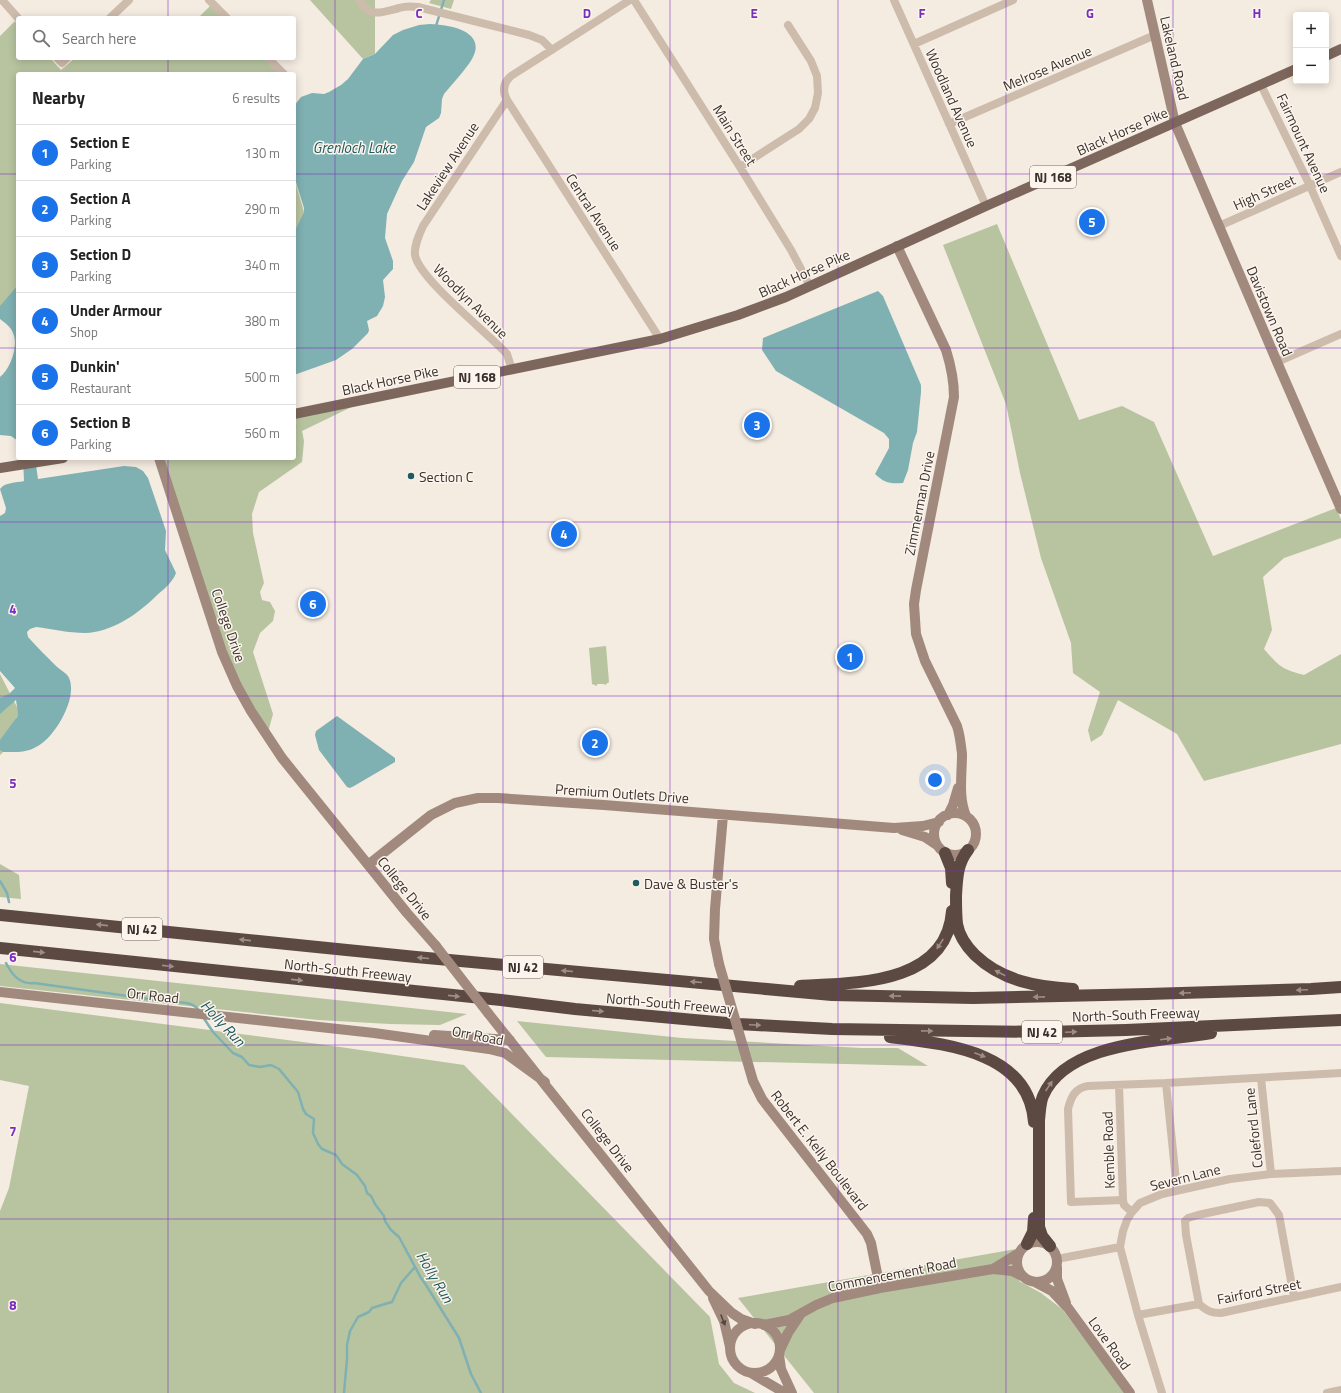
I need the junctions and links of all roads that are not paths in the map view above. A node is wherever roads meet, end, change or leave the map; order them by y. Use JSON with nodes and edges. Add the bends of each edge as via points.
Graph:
{"nodes":[{"id":1,"x":2,"y":0,"type":"edge"},
{"id":2,"x":129,"y":0,"type":"edge"},
{"id":3,"x":209,"y":0,"type":"edge"},
{"id":4,"x":359,"y":0,"type":"edge"},
{"id":5,"x":630,"y":0,"type":"edge"},
{"id":6,"x":634,"y":0,"type":"edge"},
{"id":7,"x":894,"y":0,"type":"edge"},
{"id":8,"x":1013,"y":0,"type":"edge"},
{"id":9,"x":1147,"y":0,"type":"edge"},
{"id":10,"x":16,"y":16,"type":"edge"},
{"id":11,"x":112,"y":16,"type":"edge"},
{"id":12,"x":225,"y":16,"type":"edge"},
{"id":13,"x":788,"y":25,"type":"dead end"},
{"id":14,"x":1154,"y":35,"type":"junction"},
{"id":15,"x":914,"y":44,"type":"junction"},
{"id":16,"x":1341,"y":49,"type":"edge"},
{"id":17,"x":552,"y":50,"type":"junction"},
{"id":18,"x":1329,"y":55,"type":"edge"},
{"id":19,"x":270,"y":60,"type":"edge"},
{"id":20,"x":1293,"y":70,"type":"edge"},
{"id":21,"x":282,"y":72,"type":"edge"},
{"id":22,"x":1261,"y":85,"type":"junction"},
{"id":23,"x":507,"y":100,"type":"junction"},
{"id":24,"x":1175,"y":123,"type":"junction"},
{"id":25,"x":949,"y":124,"type":"junction"},
{"id":26,"x":740,"y":167,"type":"junction"},
{"id":27,"x":1341,"y":172,"type":"edge"},
{"id":28,"x":1310,"y":186,"type":"junction"},
{"id":29,"x":986,"y":206,"type":"junction"},
{"id":30,"x":1219,"y":226,"type":"junction"},
{"id":31,"x":897,"y":246,"type":"junction"},
{"id":32,"x":415,"y":250,"type":"joint"},
{"id":33,"x":1341,"y":256,"type":"edge"},
{"id":34,"x":810,"y":286,"type":"junction"},
{"id":35,"x":1341,"y":334,"type":"edge"},
{"id":36,"x":660,"y":339,"type":"junction"},
{"id":37,"x":1277,"y":362,"type":"junction"},
{"id":38,"x":512,"y":370,"type":"junction"},
{"id":39,"x":296,"y":414,"type":"edge"},
{"id":40,"x":24,"y":460,"type":"edge"},
{"id":41,"x":50,"y":460,"type":"edge"},
{"id":42,"x":160,"y":460,"type":"edge"},
{"id":43,"x":0,"y":462,"type":"edge"},
{"id":44,"x":0,"y":468,"type":"edge"},
{"id":45,"x":1341,"y":508,"type":"edge"},
{"id":46,"x":961,"y":768,"type":"junction"},
{"id":47,"x":723,"y":815,"type":"junction"},
{"id":48,"x":948,"y":815,"type":"junction"},
{"id":49,"x":966,"y":816,"type":"junction"},
{"id":50,"x":939,"y":822,"type":"junction"},
{"id":51,"x":894,"y":828,"type":"junction"},
{"id":52,"x":941,"y":849,"type":"junction"},
{"id":53,"x":968,"y":850,"type":"junction"},
{"id":54,"x":368,"y":865,"type":"junction"},
{"id":55,"x":0,"y":915,"type":"edge"},
{"id":56,"x":0,"y":948,"type":"edge"},
{"id":57,"x":1341,"y":987,"type":"edge"},
{"id":58,"x":763,"y":988,"type":"junction"},
{"id":59,"x":0,"y":992,"type":"edge"},
{"id":60,"x":1148,"y":994,"type":"junction"},
{"id":61,"x":1341,"y":1020,"type":"edge"},
{"id":62,"x":1253,"y":1025,"type":"junction"},
{"id":63,"x":832,"y":1029,"type":"junction"},
{"id":64,"x":374,"y":1033,"type":"junction"},
{"id":65,"x":510,"y":1040,"type":"junction"},
{"id":66,"x":1341,"y":1073,"type":"edge"},
{"id":67,"x":1262,"y":1078,"type":"junction"},
{"id":68,"x":545,"y":1082,"type":"junction"},
{"id":69,"x":1166,"y":1083,"type":"junction"},
{"id":70,"x":1119,"y":1084,"type":"junction"},
{"id":71,"x":1341,"y":1171,"type":"edge"},
{"id":72,"x":1271,"y":1174,"type":"junction"},
{"id":73,"x":1177,"y":1190,"type":"junction"},
{"id":74,"x":1123,"y":1200,"type":"junction"},
{"id":75,"x":1132,"y":1212,"type":"junction"},
{"id":76,"x":1050,"y":1246,"type":"junction"},
{"id":77,"x":1120,"y":1247,"type":"junction"},
{"id":78,"x":1023,"y":1248,"type":"junction"},
{"id":79,"x":1057,"y":1262,"type":"junction"},
{"id":80,"x":993,"y":1269,"type":"junction"},
{"id":81,"x":1022,"y":1276,"type":"junction"},
{"id":82,"x":1035,"y":1282,"type":"junction"},
{"id":83,"x":1341,"y":1287,"type":"edge"},
{"id":84,"x":880,"y":1288,"type":"junction"},
{"id":85,"x":709,"y":1291,"type":"junction"},
{"id":86,"x":1294,"y":1297,"type":"junction"},
{"id":87,"x":1199,"y":1304,"type":"junction"},
{"id":88,"x":1068,"y":1308,"type":"junction"},
{"id":89,"x":800,"y":1314,"type":"junction"},
{"id":90,"x":1138,"y":1315,"type":"junction"},
{"id":91,"x":760,"y":1324,"type":"junction"},
{"id":92,"x":731,"y":1351,"type":"junction"},
{"id":93,"x":780,"y":1352,"type":"junction"},
{"id":94,"x":749,"y":1372,"type":"junction"},
{"id":95,"x":1341,"y":1390,"type":"edge"},
{"id":96,"x":784,"y":1393,"type":"edge"},
{"id":97,"x":792,"y":1393,"type":"edge"},
{"id":98,"x":1130,"y":1393,"type":"edge"},
{"id":99,"x":1162,"y":1393,"type":"edge"},
{"id":100,"x":1327,"y":1393,"type":"edge"}],
"edges":[{"from":1,"to":10,"type":"street"},
{"from":2,"to":11,"type":"street"},
{"from":3,"to":12,"type":"street"},
{"from":4,"to":17,"type":"street","via":[[366,9],[378,13],[408,6],[418,7],[535,36]]},
{"from":5,"to":17,"type":"street"},
{"from":6,"to":26,"type":"street","name":"Main Street"},
{"from":7,"to":15,"type":"street","name":"Woodland Avenue"},
{"from":8,"to":15,"type":"street"},
{"from":9,"to":14,"type":"street","name":"Lakeland Road"},
{"from":13,"to":26,"type":"street","via":[[814,68],[818,84],[815,108],[799,129]]},
{"from":14,"to":24,"type":"street","name":"Lakeland Road"},
{"from":14,"to":25,"type":"street","name":"Melrose Avenue"},
{"from":15,"to":25,"type":"street","name":"Woodland Avenue"},
{"from":16,"to":18,"type":"main road"},
{"from":17,"to":23,"type":"street","via":[[507,79],[503,86]]},
{"from":19,"to":21,"type":"street"},
{"from":20,"to":22,"type":"main road","name":"Black Horse Pike","number":"NJ 168"},
{"from":22,"to":24,"type":"main road","name":"Black Horse Pike","number":"NJ 168"},
{"from":22,"to":28,"type":"street","name":"Fairmount Avenue"},
{"from":23,"to":32,"type":"street","name":"Lakeview Avenue","via":[[423,226]]},
{"from":23,"to":36,"type":"street","name":"Central Avenue"},
{"from":24,"to":29,"type":"main road","name":"Black Horse Pike","number":"NJ 168"},
{"from":24,"to":30,"type":"street","name":"Davistown Road"},
{"from":25,"to":29,"type":"street","name":"Woodland Avenue"},
{"from":26,"to":34,"type":"street","name":"Main Street"},
{"from":27,"to":28,"type":"street","name":"High Street"},
{"from":28,"to":30,"type":"street","name":"High Street"},
{"from":28,"to":33,"type":"street","name":"Fairmount Avenue"},
{"from":29,"to":31,"type":"main road","name":"Black Horse Pike","number":"NJ 168"},
{"from":30,"to":37,"type":"street","name":"Davistown Road"},
{"from":31,"to":34,"type":"main road","name":"Black Horse Pike","number":"NJ 168"},
{"from":31,"to":46,"type":"street","name":"Zimmerman Drive","via":[[946,350],[953,376],[954,398],[916,590],[914,619],[925,661],[957,726],[962,754]]},
{"from":32,"to":38,"type":"street","name":"Woodlyn Avenue","via":[[417,262],[423,271],[504,351]]},
{"from":34,"to":36,"type":"main road","name":"Black Horse Pike","number":"NJ 168","via":[[773,303]]},
{"from":35,"to":37,"type":"street"},
{"from":36,"to":38,"type":"main road","name":"Black Horse Pike","number":"NJ 168"},
{"from":37,"to":45,"type":"street","name":"Davistown Road"},
{"from":38,"to":39,"type":"main road","name":"Black Horse Pike","number":"NJ 168"},
{"from":40,"to":43,"type":"main road"},
{"from":41,"to":44,"type":"main road"},
{"from":42,"to":54,"type":"street","name":"College Drive","via":[[222,652],[237,686],[250,711],[282,758]]},
{"from":46,"to":48,"type":"street","name":"Zimmerman Drive","via":[[955,798]]},
{"from":46,"to":49,"type":"street","name":"Zimmerman Drive","via":[[962,803]]},
{"from":47,"to":51,"type":"street","name":"Premium Outlets Drive"},
{"from":47,"to":54,"type":"street","name":"Premium Outlets Drive","via":[[478,798],[455,803],[431,815]]},
{"from":47,"to":84,"type":"street","name":"Robert E. Kelly Boulevard","bridge":true,"via":[[714,939],[753,1081],[762,1099],[867,1234]]},
{"from":48,"to":49,"type":"street","via":[[955,813]]},
{"from":48,"to":50,"type":"street"},
{"from":49,"to":53,"type":"street","via":[[976,832],[974,842]]},
{"from":50,"to":51,"type":"street","name":"Premium Outlets Drive"},
{"from":50,"to":52,"type":"street","via":[[934,832]]},
{"from":51,"to":52,"type":"street","name":"Premium Outlets Drive","via":[[925,837]]},
{"from":52,"to":53,"type":"street","via":[[954,855]]},
{"from":52,"to":58,"type":"highway","one_way":true,"via":[[952,876],[952,914],[942,943],[928,958],[906,972],[883,979]]},
{"from":60,"to":53,"type":"highway","one_way":true,"via":[[1063,989],[1027,983],[1009,978],[980,960],[965,943],[957,924],[957,873]]},
{"from":54,"to":65,"type":"street","name":"College Drive","bridge":true},
{"from":58,"to":55,"type":"highway","name":"North-South Freeway","number":"NJ 42","one_way":true,"via":[[416,957]]},
{"from":56,"to":63,"type":"highway","name":"North-South Freeway","number":"NJ 42","one_way":true,"via":[[576,1010]]},
{"from":57,"to":60,"type":"highway","name":"North-South Freeway","number":"NJ 42","one_way":true},
{"from":60,"to":58,"type":"highway","name":"North-South Freeway","number":"NJ 42","one_way":true,"via":[[966,998],[832,995]]},
{"from":59,"to":64,"type":"street","name":"Orr Road"},
{"from":61,"to":62,"type":"highway","name":"North-South Freeway","number":"NJ 42"},
{"from":63,"to":62,"type":"highway","name":"North-South Freeway","number":"NJ 42","one_way":true,"via":[[1044,1032]]},
{"from":76,"to":62,"type":"highway","one_way":true,"via":[[1039,1227],[1039,1120],[1044,1096],[1052,1082],[1067,1068],[1102,1051]]},
{"from":63,"to":78,"type":"highway","one_way":true,"via":[[955,1047],[990,1059],[1018,1080],[1030,1100],[1034,1121],[1034,1223],[1033,1232]]},
{"from":64,"to":65,"type":"street","name":"Orr Road"},
{"from":64,"to":68,"type":"street","name":"Orr Road","via":[[497,1050]]},
{"from":65,"to":68,"type":"street","name":"College Drive"},
{"from":66,"to":67,"type":"street"},
{"from":67,"to":69,"type":"street"},
{"from":67,"to":72,"type":"street","name":"Coleford Lane"},
{"from":68,"to":85,"type":"street","name":"College Drive"},
{"from":69,"to":70,"type":"street"},
{"from":69,"to":73,"type":"street"},
{"from":70,"to":74,"type":"street","name":"Kemble Road"},
{"from":70,"to":74,"type":"street","via":[[1080,1087],[1070,1100],[1068,1109],[1071,1202]]},
{"from":71,"to":72,"type":"street","name":"Severn Lane"},
{"from":72,"to":73,"type":"street","name":"Severn Lane"},
{"from":73,"to":75,"type":"street","name":"Severn Lane","via":[[1149,1198]]},
{"from":74,"to":75,"type":"street","name":"Kemble Road","via":[[1124,1205]]},
{"from":75,"to":77,"type":"street","name":"Severn Lane","via":[[1125,1226]]},
{"from":76,"to":78,"type":"street","via":[[1038,1241]]},
{"from":76,"to":79,"type":"street","via":[[1055,1252]]},
{"from":77,"to":79,"type":"street"},
{"from":77,"to":90,"type":"street","name":"Severn Lane"},
{"from":78,"to":80,"type":"street","name":"Commencement Road"},
{"from":78,"to":81,"type":"street","via":[[1017,1261]]},
{"from":79,"to":82,"type":"street","via":[[1056,1270],[1050,1277]]},
{"from":79,"to":88,"type":"street","name":"Love Road","via":[[1058,1283]]},
{"from":80,"to":81,"type":"street","name":"Commencement Road","via":[[1012,1271]]},
{"from":80,"to":84,"type":"street","name":"Commencement Road"},
{"from":81,"to":82,"type":"street"},
{"from":82,"to":88,"type":"street","name":"Love Road","via":[[1052,1291]]},
{"from":83,"to":86,"type":"street","name":"Fairford Street"},
{"from":84,"to":89,"type":"street","name":"Commencement Road","via":[[833,1298]]},
{"from":85,"to":91,"type":"street","name":"College Drive","via":[[732,1313]]},
{"from":85,"to":92,"type":"street","name":"College Drive","one_way":true,"via":[[724,1321]]},
{"from":86,"to":87,"type":"street","name":"Fairford Street","via":[[1221,1313],[1207,1311]]},
{"from":86,"to":87,"type":"street","via":[[1279,1215],[1270,1203],[1259,1202],[1185,1220]]},
{"from":87,"to":90,"type":"street","name":"Fairford Street"},
{"from":88,"to":98,"type":"street","name":"Love Road"},
{"from":89,"to":91,"type":"street","name":"Commencement Road","via":[[789,1320]]},
{"from":89,"to":93,"type":"street","name":"Commencement Road"},
{"from":90,"to":99,"type":"street","name":"Severn Lane"},
{"from":91,"to":92,"type":"street","via":[[747,1325],[738,1331],[732,1340]]},
{"from":91,"to":93,"type":"street","via":[[777,1336]]},
{"from":92,"to":94,"type":"street","via":[[736,1364]]},
{"from":93,"to":94,"type":"street","via":[[776,1362],[768,1370]]},
{"from":93,"to":97,"type":"street","via":[[781,1369]]},
{"from":94,"to":96,"type":"street"},
{"from":95,"to":100,"type":"street"}]}
